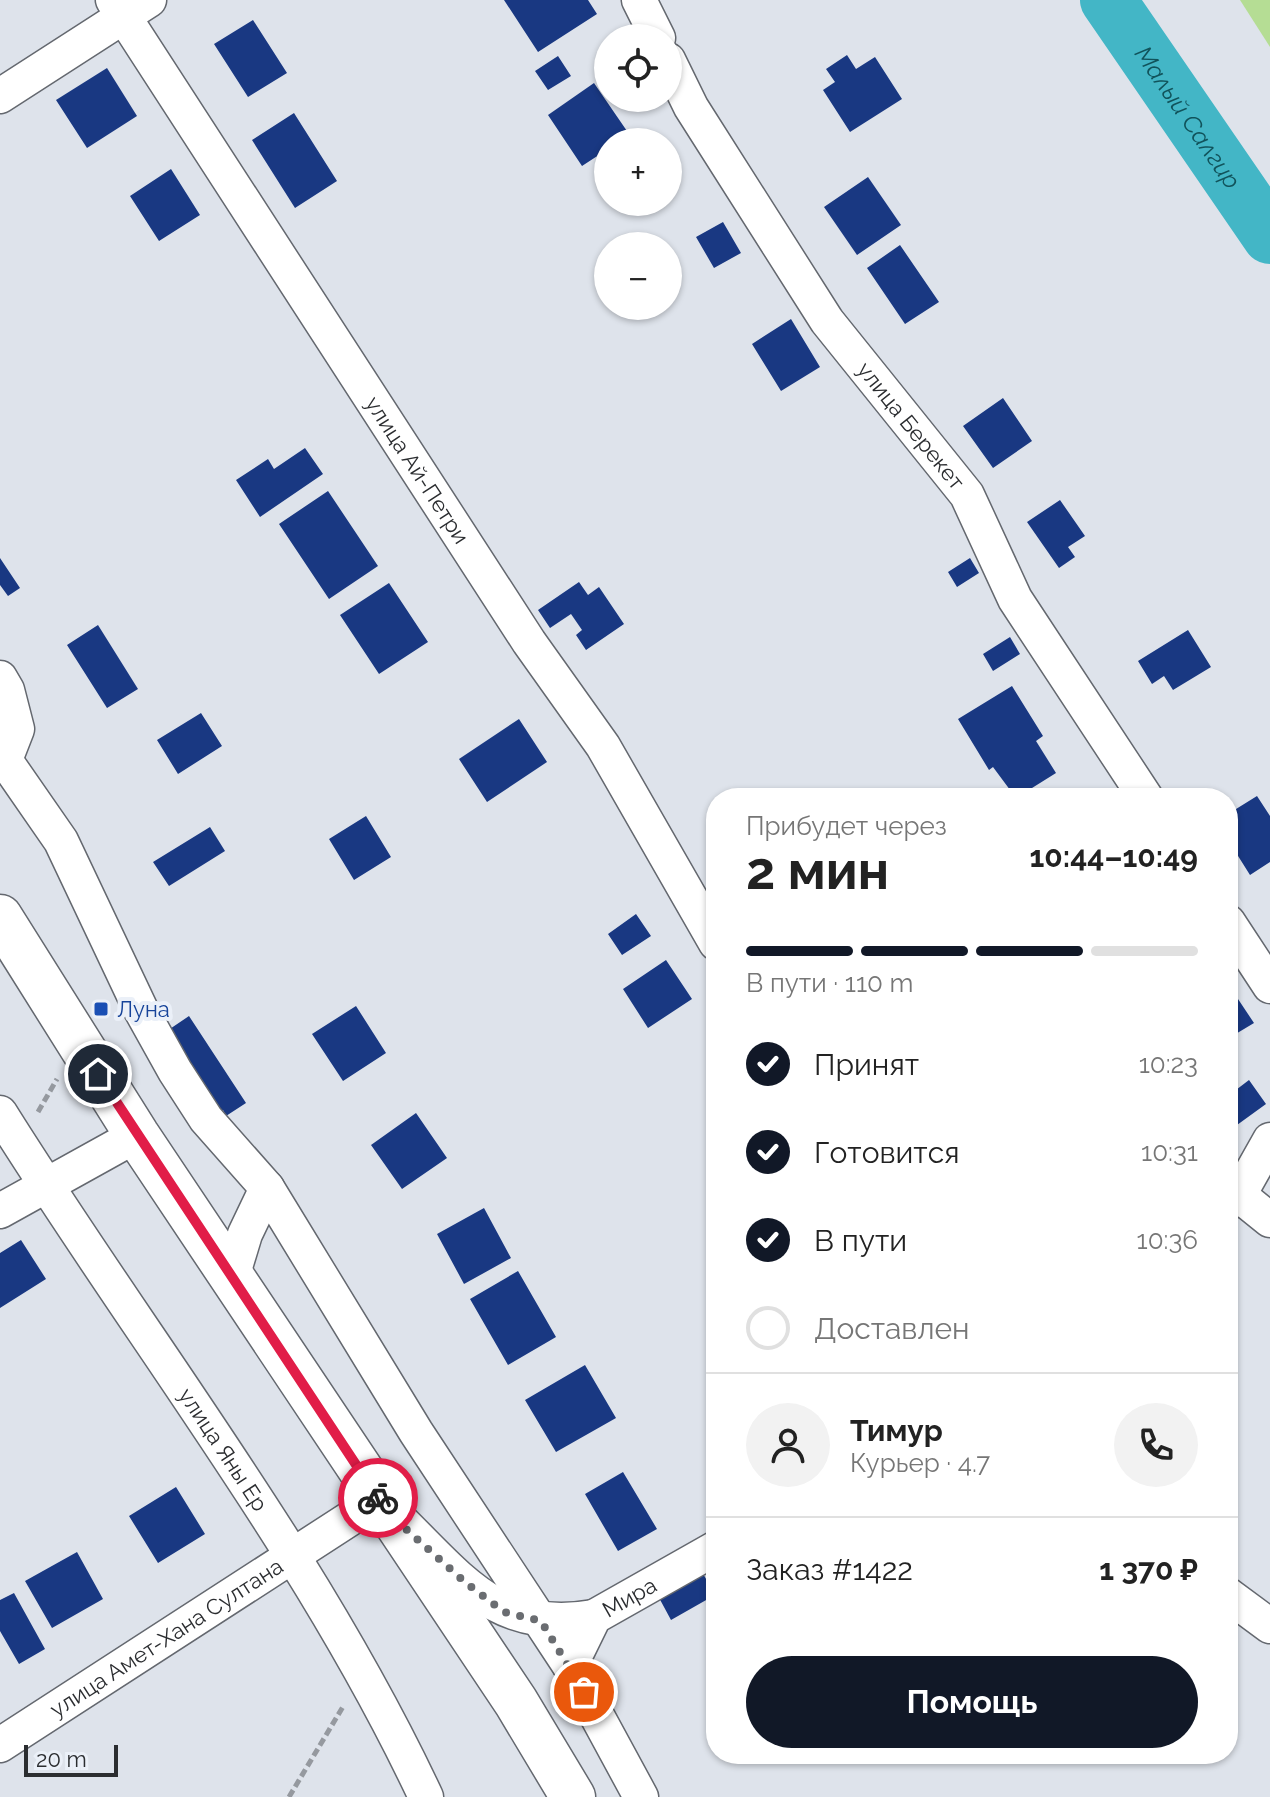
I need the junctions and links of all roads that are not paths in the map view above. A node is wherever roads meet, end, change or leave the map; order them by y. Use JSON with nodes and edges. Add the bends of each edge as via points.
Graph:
{"nodes":[{"id":1,"x":639,"y":0,"type":"edge"},
{"id":2,"x":129,"y":5,"type":"edge"},
{"id":3,"x":651,"y":24,"type":"edge"},
{"id":4,"x":682,"y":89,"type":"edge"},
{"id":5,"x":0,"y":96,"type":"edge"},
{"id":6,"x":0,"y":678,"type":"edge"},
{"id":7,"x":2,"y":756,"type":"edge"},
{"id":8,"x":1139,"y":788,"type":"edge"},
{"id":9,"x":0,"y":917,"type":"edge"},
{"id":10,"x":706,"y":926,"type":"edge"},
{"id":11,"x":1238,"y":937,"type":"edge"},
{"id":12,"x":1270,"y":986,"type":"edge"},
{"id":13,"x":0,"y":1113,"type":"edge"},
{"id":14,"x":137,"y":1135,"type":"junction"},
{"id":15,"x":1270,"y":1140,"type":"edge"},
{"id":16,"x":1238,"y":1180,"type":"edge"},
{"id":17,"x":44,"y":1184,"type":"junction"},
{"id":18,"x":267,"y":1188,"type":"junction"},
{"id":19,"x":1238,"y":1193,"type":"edge"},
{"id":20,"x":0,"y":1211,"type":"edge"},
{"id":21,"x":1270,"y":1220,"type":"edge"},
{"id":22,"x":232,"y":1277,"type":"junction"},
{"id":23,"x":387,"y":1512,"type":"junction"},
{"id":24,"x":706,"y":1554,"type":"edge"},
{"id":25,"x":291,"y":1556,"type":"junction"},
{"id":26,"x":1238,"y":1602,"type":"edge"},
{"id":27,"x":594,"y":1617,"type":"junction"},
{"id":28,"x":541,"y":1621,"type":"junction"},
{"id":29,"x":1270,"y":1626,"type":"edge"},
{"id":30,"x":570,"y":1666,"type":"junction"},
{"id":31,"x":0,"y":1745,"type":"edge"},
{"id":32,"x":426,"y":1797,"type":"edge"},
{"id":33,"x":573,"y":1797,"type":"edge"},
{"id":34,"x":641,"y":1797,"type":"edge"}],
"edges":[{"from":1,"to":3,"type":"street"},
{"from":2,"to":5,"type":"street"},
{"from":2,"to":10,"type":"street","name":"улица Ай-Петри","via":[[529,642],[603,746]]},
{"from":4,"to":8,"type":"street","name":"улица Берекет","via":[[827,321],[967,495],[1015,599]]},
{"from":6,"to":7,"type":"street","via":[[17,729]]},
{"from":7,"to":18,"type":"street","via":[[61,841],[175,1071],[206,1119]]},
{"from":9,"to":14,"type":"main road"},
{"from":11,"to":12,"type":"street"},
{"from":13,"to":17,"type":"street","name":"улица Яны Ер"},
{"from":14,"to":17,"type":"street"},
{"from":14,"to":22,"type":"main road"},
{"from":15,"to":16,"type":"street"},
{"from":17,"to":20,"type":"street"},
{"from":17,"to":25,"type":"street","name":"улица Яны Ер"},
{"from":18,"to":22,"type":"street"},
{"from":18,"to":28,"type":"street","via":[[416,1432]]},
{"from":19,"to":21,"type":"street"},
{"from":22,"to":23,"type":"main road"},
{"from":23,"to":25,"type":"street","name":"улица Амет-Хана Султана","via":[[357,1514]]},
{"from":23,"to":28,"type":"street","via":[[504,1612]]},
{"from":23,"to":33,"type":"main road","via":[[516,1702]]},
{"from":24,"to":27,"type":"street","name":"Мира"},
{"from":25,"to":31,"type":"street","name":"улица Амет-Хана Султана"},
{"from":25,"to":32,"type":"street","name":"улица Яны Ер","via":[[363,1673]]},
{"from":26,"to":29,"type":"street"},
{"from":27,"to":28,"type":"street"},
{"from":27,"to":30,"type":"street","name":"Мира"},
{"from":28,"to":30,"type":"street"},
{"from":30,"to":34,"type":"street"}]}
